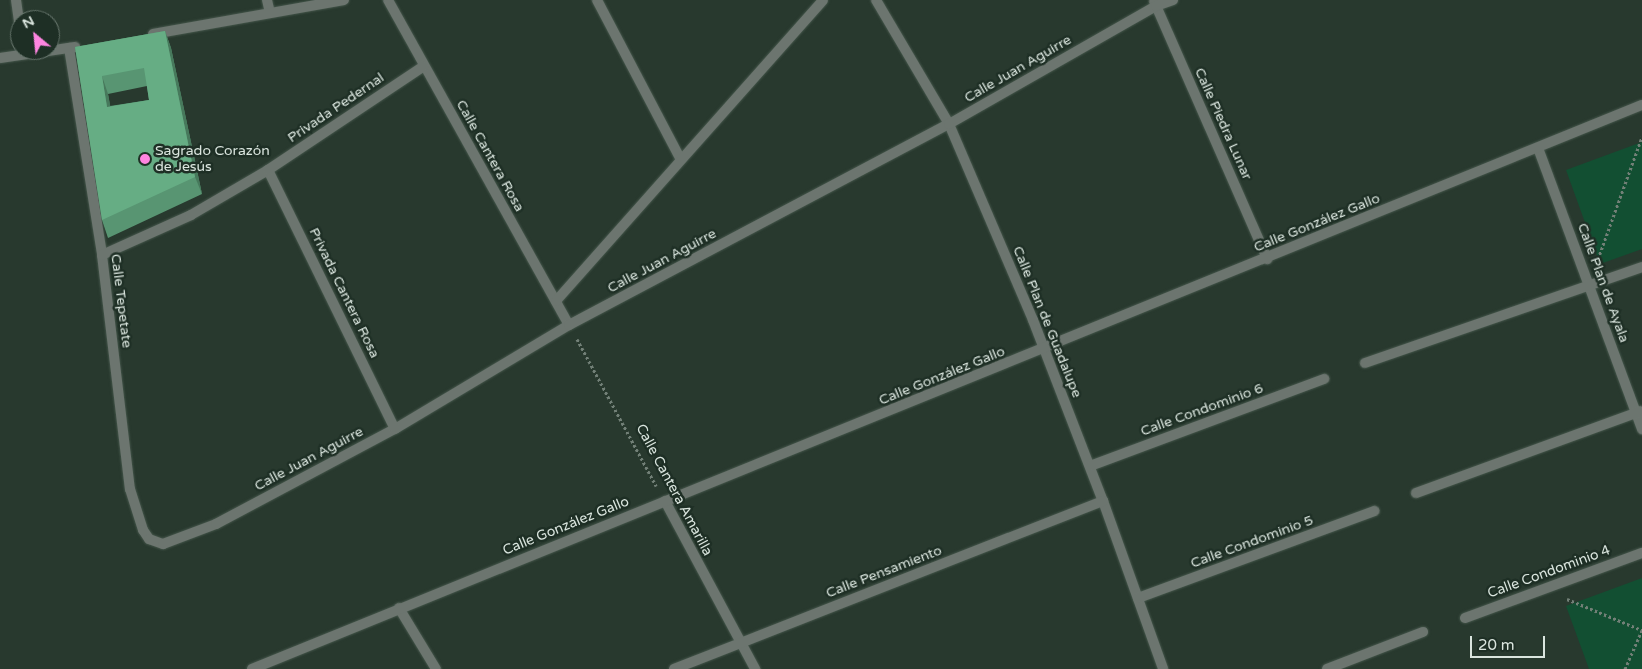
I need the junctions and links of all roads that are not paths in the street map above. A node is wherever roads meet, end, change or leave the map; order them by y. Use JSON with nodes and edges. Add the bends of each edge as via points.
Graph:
{"nodes":[{"id":1,"x":267,"y":0,"type":"edge"},
{"id":2,"x":344,"y":0,"type":"edge"},
{"id":3,"x":388,"y":0,"type":"edge"},
{"id":4,"x":597,"y":0,"type":"edge"},
{"id":5,"x":823,"y":0,"type":"edge"},
{"id":6,"x":876,"y":0,"type":"edge"},
{"id":7,"x":1173,"y":0,"type":"edge"},
{"id":8,"x":1155,"y":3,"type":"edge"},
{"id":9,"x":270,"y":13,"type":"junction"},
{"id":10,"x":141,"y":36,"type":"edge"},
{"id":11,"x":87,"y":45,"type":"edge"},
{"id":12,"x":69,"y":48,"type":"junction"},
{"id":13,"x":60,"y":49,"type":"edge"},
{"id":14,"x":424,"y":66,"type":"junction"},
{"id":15,"x":1642,"y":105,"type":"edge"},
{"id":16,"x":949,"y":124,"type":"junction"},
{"id":17,"x":1538,"y":148,"type":"junction"},
{"id":18,"x":680,"y":158,"type":"junction"},
{"id":19,"x":268,"y":170,"type":"junction"},
{"id":20,"x":102,"y":255,"type":"junction"},
{"id":21,"x":1267,"y":259,"type":"junction"},
{"id":22,"x":1642,"y":267,"type":"edge"},
{"id":23,"x":1589,"y":285,"type":"junction"},
{"id":24,"x":556,"y":301,"type":"junction"},
{"id":25,"x":569,"y":325,"type":"junction"},
{"id":26,"x":1044,"y":350,"type":"junction"},
{"id":27,"x":1366,"y":363,"type":"dead end"},
{"id":28,"x":1324,"y":379,"type":"dead end"},
{"id":29,"x":1639,"y":412,"type":"edge"},
{"id":30,"x":395,"y":429,"type":"junction"},
{"id":31,"x":1642,"y":429,"type":"edge"},
{"id":32,"x":1090,"y":466,"type":"junction"},
{"id":33,"x":1416,"y":494,"type":"dead end"},
{"id":34,"x":1103,"y":501,"type":"junction"},
{"id":35,"x":665,"y":502,"type":"junction"},
{"id":36,"x":1375,"y":511,"type":"dead end"},
{"id":37,"x":163,"y":544,"type":"joint"},
{"id":38,"x":1642,"y":553,"type":"edge"},
{"id":39,"x":1138,"y":598,"type":"junction"},
{"id":40,"x":399,"y":608,"type":"junction"},
{"id":41,"x":1465,"y":618,"type":"dead end"},
{"id":42,"x":1423,"y":632,"type":"dead end"},
{"id":43,"x":742,"y":643,"type":"junction"},
{"id":44,"x":252,"y":669,"type":"edge"},
{"id":45,"x":436,"y":669,"type":"edge"},
{"id":46,"x":674,"y":669,"type":"edge"},
{"id":47,"x":755,"y":669,"type":"edge"},
{"id":48,"x":1163,"y":669,"type":"edge"},
{"id":49,"x":1327,"y":669,"type":"edge"}],
"edges":[{"from":1,"to":9,"type":"street"},
{"from":2,"to":9,"type":"street"},
{"from":3,"to":14,"type":"street","name":"Calle Cantera Rosa"},
{"from":4,"to":18,"type":"street"},
{"from":5,"to":18,"type":"street"},
{"from":6,"to":16,"type":"street","name":"Calle Plan de Guadalupe"},
{"from":7,"to":8,"type":"street","name":"Calle Juan Aguirre"},
{"from":8,"to":16,"type":"street","name":"Calle Juan Aguirre"},
{"from":8,"to":21,"type":"street","name":"Calle Piedra Lunar"},
{"from":9,"to":10,"type":"street"},
{"from":11,"to":12,"type":"street"},
{"from":12,"to":13,"type":"street"},
{"from":12,"to":20,"type":"street","name":"Calle Tepetate"},
{"from":14,"to":19,"type":"street","name":"Privada Pedernal"},
{"from":14,"to":24,"type":"street","name":"Calle Cantera Rosa"},
{"from":15,"to":17,"type":"street","name":"Calle González Gallo"},
{"from":16,"to":25,"type":"street","name":"Calle Juan Aguirre"},
{"from":16,"to":26,"type":"street","name":"Calle Plan de Guadalupe"},
{"from":17,"to":21,"type":"street","name":"Calle González Gallo"},
{"from":17,"to":23,"type":"street","name":"Calle Plan de Ayala"},
{"from":18,"to":24,"type":"street"},
{"from":19,"to":20,"type":"street","name":"Privada Pedernal","via":[[192,215]]},
{"from":19,"to":30,"type":"street","name":"Privada Cantera Rosa"},
{"from":20,"to":37,"type":"street","name":"Calle Tepetate","via":[[130,488],[143,530],[149,539]]},
{"from":21,"to":26,"type":"street","name":"Calle González Gallo"},
{"from":22,"to":23,"type":"street"},
{"from":23,"to":27,"type":"street"},
{"from":23,"to":29,"type":"street","name":"Calle Plan de Ayala"},
{"from":24,"to":25,"type":"street","name":"Calle Cantera Rosa"},
{"from":25,"to":30,"type":"street","name":"Calle Juan Aguirre"},
{"from":26,"to":32,"type":"street","name":"Calle Plan de Guadalupe"},
{"from":26,"to":35,"type":"street","name":"Calle González Gallo"},
{"from":28,"to":32,"type":"street","name":"Calle Condominio 6"},
{"from":29,"to":31,"type":"street","name":"Calle Plan de Ayala"},
{"from":29,"to":33,"type":"street"},
{"from":30,"to":37,"type":"street","name":"Calle Juan Aguirre","via":[[216,524]]},
{"from":32,"to":34,"type":"street","name":"Calle Plan de Guadalupe"},
{"from":34,"to":39,"type":"street","name":"Calle Plan de Guadalupe"},
{"from":34,"to":43,"type":"street","name":"Calle Pensamiento"},
{"from":35,"to":40,"type":"street","name":"Calle González Gallo"},
{"from":35,"to":43,"type":"street","name":"Calle Cantera Amarilla"},
{"from":36,"to":39,"type":"street","name":"Calle Condominio 5"},
{"from":38,"to":41,"type":"street","name":"Calle Condominio 4"},
{"from":39,"to":48,"type":"street","name":"Calle Plan de Guadalupe"},
{"from":40,"to":44,"type":"street","name":"Calle González Gallo"},
{"from":40,"to":45,"type":"street"},
{"from":42,"to":49,"type":"street"},
{"from":43,"to":46,"type":"street","name":"Calle Pensamiento"},
{"from":43,"to":47,"type":"street","name":"Calle Cantera Amarilla"}]}
